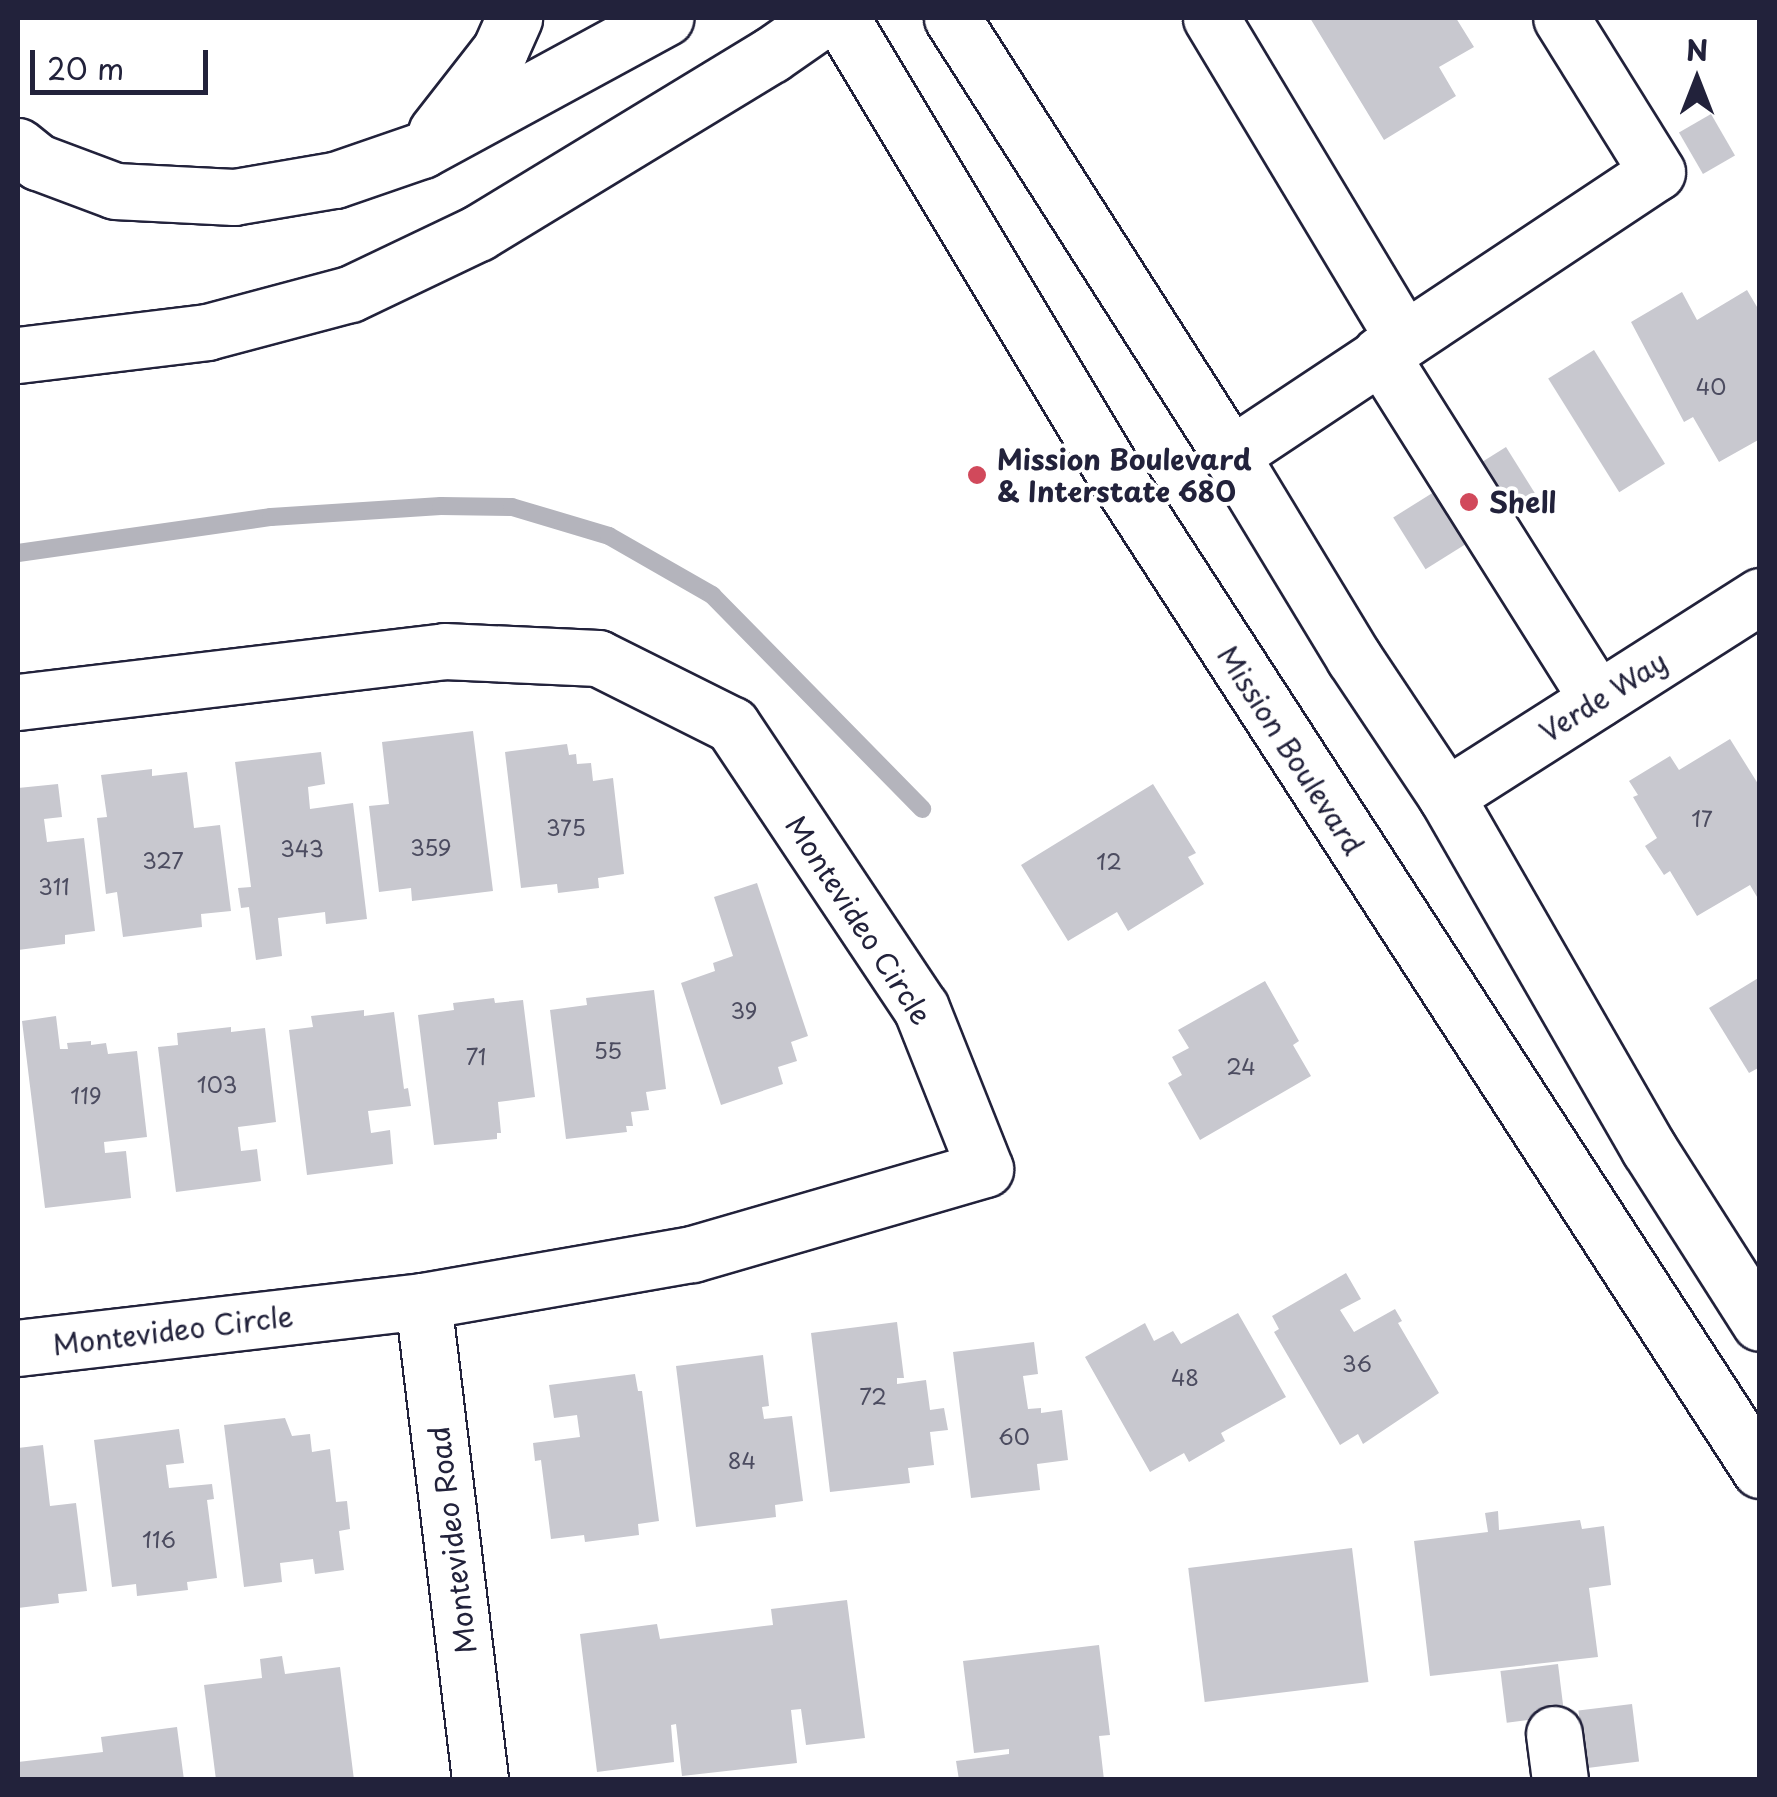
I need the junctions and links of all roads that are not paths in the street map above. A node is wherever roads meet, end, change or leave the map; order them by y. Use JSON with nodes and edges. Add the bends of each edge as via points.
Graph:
{"nodes":[{"id":1,"x":514,"y":18,"type":"edge"},
{"id":2,"x":665,"y":18,"type":"edge"},
{"id":3,"x":824,"y":18,"type":"edge"},
{"id":4,"x":840,"y":18,"type":"edge"},
{"id":5,"x":952,"y":18,"type":"edge"},
{"id":6,"x":1211,"y":18,"type":"edge"},
{"id":7,"x":1561,"y":18,"type":"edge"},
{"id":8,"x":18,"y":146,"type":"edge"},
{"id":9,"x":422,"y":150,"type":"junction"},
{"id":10,"x":1392,"y":347,"type":"junction"},
{"id":11,"x":18,"y":355,"type":"edge"},
{"id":12,"x":1231,"y":456,"type":"junction"},
{"id":13,"x":1760,"y":596,"type":"edge"},
{"id":14,"x":1597,"y":699,"type":"junction"},
{"id":15,"x":18,"y":702,"type":"edge"},
{"id":16,"x":1446,"y":796,"type":"junction"},
{"id":17,"x":423,"y":1301,"type":"junction"},
{"id":18,"x":1760,"y":1322,"type":"edge"},
{"id":19,"x":18,"y":1348,"type":"edge"},
{"id":20,"x":1760,"y":1470,"type":"edge"},
{"id":21,"x":480,"y":1780,"type":"edge"}],
"edges":[{"from":1,"to":9,"type":"main road","via":[[500,50]]},
{"from":2,"to":9,"type":"main road"},
{"from":3,"to":11,"type":"main road","via":[[478,233],[350,294],[207,332]]},
{"from":4,"to":20,"type":"main road","name":"Mission Boulevard","via":[[1114,473]]},
{"from":5,"to":12,"type":"main road"},
{"from":6,"to":10,"type":"main road"},
{"from":7,"to":10,"type":"main road","via":[[1658,172]]},
{"from":8,"to":9,"type":"main road","via":[[38,162],[115,191],[234,197],[335,180]]},
{"from":10,"to":12,"type":"main road"},
{"from":10,"to":14,"type":"main road"},
{"from":12,"to":16,"type":"main road"},
{"from":13,"to":14,"type":"main road","name":"Verde Way"},
{"from":14,"to":16,"type":"main road","name":"Verde Way"},
{"from":15,"to":17,"type":"main road","name":"Montevideo Circle","via":[[444,651],[598,658],[732,725],[921,1008],[985,1169],[692,1254]]},
{"from":16,"to":18,"type":"main road","via":[[1649,1149]]},
{"from":17,"to":19,"type":"main road","name":"Montevideo Circle"},
{"from":17,"to":21,"type":"main road","name":"Montevideo Road"}]}
